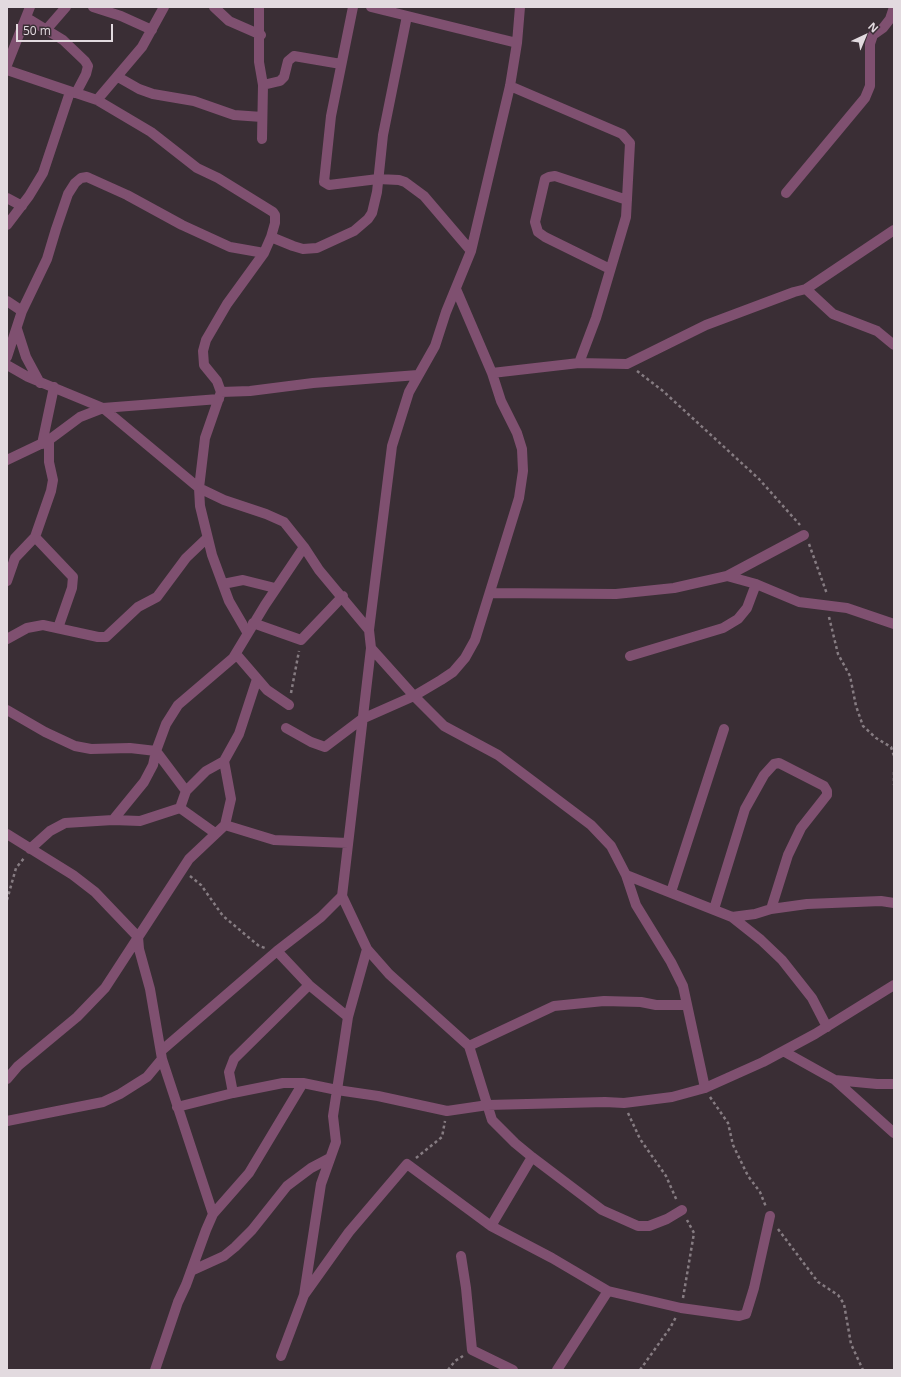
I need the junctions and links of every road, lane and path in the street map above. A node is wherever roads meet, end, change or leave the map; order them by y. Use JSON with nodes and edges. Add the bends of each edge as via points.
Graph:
{"nodes":[{"id":1,"x":30,"y":7,"type":"edge"},
{"id":2,"x":66,"y":7,"type":"edge"},
{"id":3,"x":93,"y":7,"type":"edge"},
{"id":4,"x":164,"y":7,"type":"edge"},
{"id":5,"x":214,"y":7,"type":"edge"},
{"id":6,"x":259,"y":7,"type":"edge"},
{"id":7,"x":353,"y":7,"type":"edge"},
{"id":8,"x":371,"y":7,"type":"edge"},
{"id":9,"x":520,"y":7,"type":"edge"},
{"id":10,"x":894,"y":7,"type":"edge"},
{"id":11,"x":407,"y":16,"type":"junction"},
{"id":12,"x":27,"y":18,"type":"junction"},
{"id":13,"x":46,"y":30,"type":"junction"},
{"id":14,"x":152,"y":30,"type":"junction"},
{"id":15,"x":260,"y":35,"type":"junction"},
{"id":16,"x":518,"y":43,"type":"junction"},
{"id":17,"x":342,"y":64,"type":"junction"},
{"id":18,"x":7,"y":65,"type":"edge"},
{"id":19,"x":7,"y":70,"type":"edge"},
{"id":20,"x":118,"y":77,"type":"junction"},
{"id":21,"x":263,"y":85,"type":"junction"},
{"id":22,"x":510,"y":86,"type":"junction"},
{"id":23,"x":73,"y":93,"type":"junction"},
{"id":24,"x":97,"y":100,"type":"junction"},
{"id":25,"x":262,"y":117,"type":"junction"},
{"id":26,"x":262,"y":139,"type":"dead end"},
{"id":27,"x":378,"y":179,"type":"junction"},
{"id":28,"x":786,"y":193,"type":"dead end"},
{"id":29,"x":7,"y":198,"type":"edge"},
{"id":30,"x":627,"y":200,"type":"junction"},
{"id":31,"x":22,"y":206,"type":"junction"},
{"id":32,"x":7,"y":225,"type":"edge"},
{"id":33,"x":894,"y":230,"type":"edge"},
{"id":34,"x":271,"y":236,"type":"junction"},
{"id":35,"x":471,"y":251,"type":"junction"},
{"id":36,"x":264,"y":253,"type":"junction"},
{"id":37,"x":610,"y":269,"type":"junction"},
{"id":38,"x":456,"y":289,"type":"junction"},
{"id":39,"x":806,"y":289,"type":"junction"},
{"id":40,"x":7,"y":301,"type":"edge"},
{"id":41,"x":22,"y":311,"type":"junction"},
{"id":42,"x":17,"y":329,"type":"junction"},
{"id":43,"x":894,"y":345,"type":"edge"},
{"id":44,"x":7,"y":357,"type":"edge"},
{"id":45,"x":579,"y":364,"type":"junction"},
{"id":46,"x":8,"y":368,"type":"edge"},
{"id":47,"x":492,"y":373,"type":"junction"},
{"id":48,"x":418,"y":375,"type":"junction"},
{"id":49,"x":40,"y":382,"type":"junction"},
{"id":50,"x":54,"y":387,"type":"junction"},
{"id":51,"x":220,"y":396,"type":"junction"},
{"id":52,"x":103,"y":408,"type":"junction"},
{"id":53,"x":45,"y":442,"type":"junction"},
{"id":54,"x":7,"y":460,"type":"edge"},
{"id":55,"x":199,"y":488,"type":"junction"},
{"id":56,"x":804,"y":535,"type":"dead end"},
{"id":57,"x":34,"y":537,"type":"junction"},
{"id":58,"x":207,"y":538,"type":"junction"},
{"id":59,"x":304,"y":547,"type":"junction"},
{"id":60,"x":727,"y":576,"type":"junction"},
{"id":61,"x":7,"y":581,"type":"edge"},
{"id":62,"x":223,"y":584,"type":"junction"},
{"id":63,"x":756,"y":584,"type":"junction"},
{"id":64,"x":275,"y":588,"type":"junction"},
{"id":65,"x":491,"y":593,"type":"junction"},
{"id":66,"x":343,"y":596,"type":"junction"},
{"id":67,"x":253,"y":623,"type":"junction"},
{"id":68,"x":894,"y":624,"type":"edge"},
{"id":69,"x":58,"y":628,"type":"junction"},
{"id":70,"x":369,"y":630,"type":"junction"},
{"id":71,"x":247,"y":632,"type":"junction"},
{"id":72,"x":7,"y":639,"type":"edge"},
{"id":73,"x":301,"y":640,"type":"junction"},
{"id":74,"x":371,"y":648,"type":"junction"},
{"id":75,"x":236,"y":654,"type":"junction"},
{"id":76,"x":630,"y":656,"type":"dead end"},
{"id":77,"x":257,"y":680,"type":"junction"},
{"id":78,"x":414,"y":696,"type":"junction"},
{"id":79,"x":289,"y":705,"type":"joint"},
{"id":80,"x":7,"y":710,"type":"edge"},
{"id":81,"x":362,"y":719,"type":"junction"},
{"id":82,"x":286,"y":728,"type":"dead end"},
{"id":83,"x":724,"y":729,"type":"dead end"},
{"id":84,"x":156,"y":751,"type":"junction"},
{"id":85,"x":224,"y":761,"type":"junction"},
{"id":86,"x":894,"y":772,"type":"edge"},
{"id":87,"x":894,"y":785,"type":"edge"},
{"id":88,"x":186,"y":791,"type":"junction"},
{"id":89,"x":180,"y":808,"type":"junction"},
{"id":90,"x":113,"y":820,"type":"junction"},
{"id":91,"x":224,"y":825,"type":"junction"},
{"id":92,"x":215,"y":833,"type":"junction"},
{"id":93,"x":7,"y":834,"type":"edge"},
{"id":94,"x":348,"y":843,"type":"junction"},
{"id":95,"x":30,"y":849,"type":"junction"},
{"id":96,"x":182,"y":869,"type":"junction"},
{"id":97,"x":626,"y":875,"type":"junction"},
{"id":98,"x":671,"y":892,"type":"junction"},
{"id":99,"x":342,"y":896,"type":"junction"},
{"id":100,"x":7,"y":900,"type":"edge"},
{"id":101,"x":894,"y":903,"type":"edge"},
{"id":102,"x":714,"y":909,"type":"junction"},
{"id":103,"x":771,"y":909,"type":"junction"},
{"id":104,"x":732,"y":917,"type":"junction"},
{"id":105,"x":138,"y":937,"type":"junction"},
{"id":106,"x":367,"y":949,"type":"junction"},
{"id":107,"x":277,"y":951,"type":"junction"},
{"id":108,"x":309,"y":985,"type":"junction"},
{"id":109,"x":894,"y":985,"type":"edge"},
{"id":110,"x":686,"y":1005,"type":"junction"},
{"id":111,"x":348,"y":1017,"type":"junction"},
{"id":112,"x":827,"y":1027,"type":"junction"},
{"id":113,"x":469,"y":1046,"type":"junction"},
{"id":114,"x":783,"y":1051,"type":"junction"},
{"id":115,"x":162,"y":1055,"type":"junction"},
{"id":116,"x":7,"y":1079,"type":"edge"},
{"id":117,"x":836,"y":1080,"type":"junction"},
{"id":118,"x":304,"y":1083,"type":"junction"},
{"id":119,"x":894,"y":1084,"type":"edge"},
{"id":120,"x":704,"y":1088,"type":"junction"},
{"id":121,"x":337,"y":1090,"type":"junction"},
{"id":122,"x":233,"y":1092,"type":"junction"},
{"id":123,"x":624,"y":1103,"type":"junction"},
{"id":124,"x":488,"y":1105,"type":"junction"},
{"id":125,"x":177,"y":1107,"type":"junction"},
{"id":126,"x":447,"y":1111,"type":"junction"},
{"id":127,"x":7,"y":1121,"type":"edge"},
{"id":128,"x":894,"y":1133,"type":"edge"},
{"id":129,"x":330,"y":1158,"type":"junction"},
{"id":130,"x":532,"y":1158,"type":"junction"},
{"id":131,"x":407,"y":1164,"type":"junction"},
{"id":132,"x":682,"y":1210,"type":"junction"},
{"id":133,"x":213,"y":1214,"type":"junction"},
{"id":134,"x":770,"y":1216,"type":"junction"},
{"id":135,"x":491,"y":1226,"type":"junction"},
{"id":136,"x":460,"y":1256,"type":"dead end"},
{"id":137,"x":191,"y":1271,"type":"junction"},
{"id":138,"x":608,"y":1291,"type":"junction"},
{"id":139,"x":304,"y":1295,"type":"junction"},
{"id":140,"x":681,"y":1308,"type":"junction"},
{"id":141,"x":472,"y":1350,"type":"junction"},
{"id":142,"x":281,"y":1356,"type":"dead end"},
{"id":143,"x":155,"y":1370,"type":"edge"},
{"id":144,"x":448,"y":1370,"type":"edge"},
{"id":145,"x":513,"y":1370,"type":"edge"},
{"id":146,"x":557,"y":1370,"type":"edge"},
{"id":147,"x":640,"y":1370,"type":"edge"},
{"id":148,"x":864,"y":1370,"type":"edge"}],
"edges":[{"from":1,"to":12,"type":"street"},
{"from":2,"to":13,"type":"street"},
{"from":3,"to":14,"type":"street"},
{"from":4,"to":14,"type":"street"},
{"from":5,"to":15,"type":"street","via":[[229,21]]},
{"from":6,"to":15,"type":"street"},
{"from":7,"to":17,"type":"street"},
{"from":8,"to":11,"type":"street"},
{"from":9,"to":16,"type":"street"},
{"from":10,"to":28,"type":"street","via":[[890,19],[873,35],[870,44],[870,86],[865,98]]},
{"from":11,"to":16,"type":"street"},
{"from":11,"to":27,"type":"street","via":[[383,135]]},
{"from":12,"to":13,"type":"street"},
{"from":12,"to":18,"type":"street"},
{"from":13,"to":23,"type":"street","via":[[75,50],[87,64],[86,74]]},
{"from":14,"to":20,"type":"street"},
{"from":15,"to":21,"type":"street","via":[[259,62]]},
{"from":16,"to":22,"type":"street"},
{"from":17,"to":21,"type":"street","via":[[293,57],[288,61],[284,77],[280,81]]},
{"from":17,"to":27,"type":"street","via":[[331,116],[324,182],[329,185]]},
{"from":19,"to":23,"type":"street"},
{"from":20,"to":24,"type":"street"},
{"from":20,"to":25,"type":"street","via":[[134,87],[153,94],[194,102],[234,115]]},
{"from":21,"to":25,"type":"street"},
{"from":22,"to":30,"type":"street","via":[[626,135],[630,143]]},
{"from":22,"to":35,"type":"street"},
{"from":23,"to":24,"type":"street"},
{"from":23,"to":31,"type":"street","via":[[43,173]]},
{"from":24,"to":34,"type":"street","via":[[161,138],[197,168],[273,212],[275,223]]},
{"from":25,"to":26,"type":"street"},
{"from":27,"to":34,"type":"street","via":[[372,213],[362,225],[349,234],[310,249],[293,246]]},
{"from":27,"to":35,"type":"street","via":[[398,180],[411,185],[424,196]]},
{"from":29,"to":31,"type":"street"},
{"from":30,"to":37,"type":"street","via":[[626,217]]},
{"from":30,"to":37,"type":"street","via":[[555,176],[545,179],[535,222],[538,232]]},
{"from":31,"to":32,"type":"street"},
{"from":33,"to":39,"type":"street"},
{"from":34,"to":36,"type":"street"},
{"from":35,"to":38,"type":"street"},
{"from":36,"to":41,"type":"street","via":[[230,247],[127,195],[84,177],[75,183],[68,194],[47,259]]},
{"from":36,"to":51,"type":"street","via":[[227,304],[204,345],[202,360],[217,381]]},
{"from":37,"to":45,"type":"street"},
{"from":38,"to":47,"type":"street"},
{"from":38,"to":48,"type":"street","via":[[435,346]]},
{"from":39,"to":43,"type":"street","via":[[833,314],[877,331]]},
{"from":39,"to":45,"type":"street","via":[[706,326],[627,364]]},
{"from":40,"to":41,"type":"street"},
{"from":41,"to":42,"type":"street"},
{"from":42,"to":44,"type":"street"},
{"from":42,"to":49,"type":"street"},
{"from":45,"to":47,"type":"street"},
{"from":46,"to":49,"type":"street"},
{"from":47,"to":65,"type":"street","via":[[501,401],[517,433],[522,449],[523,471],[519,498]]},
{"from":48,"to":51,"type":"street","via":[[313,383]]},
{"from":48,"to":70,"type":"street","via":[[409,392],[392,446]]},
{"from":49,"to":50,"type":"street"},
{"from":50,"to":52,"type":"street"},
{"from":50,"to":53,"type":"street"},
{"from":51,"to":52,"type":"street"},
{"from":51,"to":55,"type":"street","via":[[205,438]]},
{"from":52,"to":53,"type":"street","via":[[80,417]]},
{"from":52,"to":55,"type":"street"},
{"from":53,"to":54,"type":"street"},
{"from":53,"to":57,"type":"street","via":[[53,477]]},
{"from":55,"to":58,"type":"street"},
{"from":55,"to":59,"type":"street","via":[[224,500],[278,518]]},
{"from":56,"to":60,"type":"street"},
{"from":57,"to":61,"type":"street","via":[[15,558]]},
{"from":57,"to":69,"type":"street","via":[[73,577],[72,588]]},
{"from":58,"to":62,"type":"street"},
{"from":58,"to":69,"type":"street","via":[[186,558],[157,597],[135,608],[106,637]]},
{"from":59,"to":64,"type":"street"},
{"from":59,"to":66,"type":"street","via":[[319,570]]},
{"from":60,"to":63,"type":"street"},
{"from":60,"to":65,"type":"street","via":[[674,588],[616,594]]},
{"from":62,"to":64,"type":"street","via":[[243,580]]},
{"from":62,"to":71,"type":"street","via":[[229,601]]},
{"from":63,"to":68,"type":"street","via":[[799,602],[847,608]]},
{"from":63,"to":76,"type":"street","via":[[738,620],[723,628]]},
{"from":64,"to":67,"type":"street"},
{"from":65,"to":78,"type":"street","via":[[475,640],[465,658],[447,676]]},
{"from":66,"to":70,"type":"street"},
{"from":66,"to":73,"type":"street"},
{"from":67,"to":71,"type":"street"},
{"from":67,"to":73,"type":"street"},
{"from":69,"to":72,"type":"street","via":[[36,626]]},
{"from":70,"to":74,"type":"street"},
{"from":71,"to":75,"type":"street"},
{"from":73,"to":79,"type":"path"},
{"from":74,"to":78,"type":"street"},
{"from":74,"to":81,"type":"street"},
{"from":75,"to":77,"type":"street"},
{"from":75,"to":84,"type":"street","via":[[178,705],[166,724]]},
{"from":77,"to":79,"type":"street"},
{"from":77,"to":85,"type":"street","via":[[239,734]]},
{"from":78,"to":81,"type":"street"},
{"from":78,"to":97,"type":"street","via":[[444,726],[498,755],[591,824],[611,846]]},
{"from":80,"to":84,"type":"street","via":[[45,732],[80,747],[98,750],[130,748]]},
{"from":81,"to":82,"type":"street","via":[[325,747]]},
{"from":81,"to":94,"type":"street"},
{"from":83,"to":98,"type":"street"},
{"from":84,"to":88,"type":"street"},
{"from":84,"to":90,"type":"street","via":[[153,765],[144,782]]},
{"from":85,"to":88,"type":"street","via":[[206,771]]},
{"from":85,"to":91,"type":"street","via":[[231,799]]},
{"from":86,"to":87,"type":"path"},
{"from":88,"to":89,"type":"street"},
{"from":89,"to":90,"type":"street","via":[[140,821]]},
{"from":89,"to":92,"type":"street"},
{"from":90,"to":95,"type":"street","via":[[62,824]]},
{"from":91,"to":92,"type":"street"},
{"from":91,"to":94,"type":"street","via":[[274,840]]},
{"from":92,"to":96,"type":"street","via":[[189,858]]},
{"from":93,"to":95,"type":"street"},
{"from":94,"to":99,"type":"street"},
{"from":95,"to":100,"type":"path","via":[[16,868]]},
{"from":95,"to":105,"type":"street","via":[[73,875],[95,892]]},
{"from":96,"to":105,"type":"street"},
{"from":96,"to":107,"type":"path","via":[[201,885],[223,916],[240,931],[259,946]]},
{"from":97,"to":98,"type":"street"},
{"from":97,"to":110,"type":"street","via":[[636,905],[683,986]]},
{"from":98,"to":102,"type":"street"},
{"from":99,"to":106,"type":"street"},
{"from":99,"to":107,"type":"street"},
{"from":101,"to":103,"type":"street","via":[[838,902]]},
{"from":102,"to":103,"type":"street","via":[[745,809],[764,774],[774,764],[779,763],[824,786],[827,795],[801,828],[788,855]]},
{"from":102,"to":104,"type":"street"},
{"from":103,"to":104,"type":"street"},
{"from":104,"to":112,"type":"street","via":[[782,960],[812,998]]},
{"from":105,"to":115,"type":"street"},
{"from":105,"to":116,"type":"street","via":[[105,988],[18,1066]]},
{"from":106,"to":111,"type":"street"},
{"from":106,"to":113,"type":"street","via":[[389,974]]},
{"from":107,"to":108,"type":"street"},
{"from":107,"to":115,"type":"street"},
{"from":108,"to":111,"type":"street"},
{"from":108,"to":122,"type":"street","via":[[234,1059],[229,1072]]},
{"from":109,"to":112,"type":"street"},
{"from":110,"to":113,"type":"street","via":[[604,1001],[554,1006]]},
{"from":110,"to":120,"type":"street"},
{"from":111,"to":121,"type":"street"},
{"from":112,"to":114,"type":"street"},
{"from":113,"to":124,"type":"street"},
{"from":114,"to":117,"type":"street"},
{"from":114,"to":120,"type":"street"},
{"from":115,"to":125,"type":"street"},
{"from":115,"to":127,"type":"street","via":[[143,1080],[103,1102]]},
{"from":117,"to":119,"type":"street"},
{"from":117,"to":128,"type":"street"},
{"from":118,"to":121,"type":"street"},
{"from":118,"to":122,"type":"street","via":[[283,1083]]},
{"from":118,"to":133,"type":"street","via":[[248,1173]]},
{"from":120,"to":123,"type":"street","via":[[672,1098]]},
{"from":120,"to":134,"type":"path","via":[[728,1123],[733,1145],[748,1176],[760,1192]]},
{"from":121,"to":126,"type":"street"},
{"from":121,"to":129,"type":"street","via":[[333,1116],[336,1142]]},
{"from":122,"to":125,"type":"street"},
{"from":123,"to":124,"type":"street"},
{"from":123,"to":132,"type":"path","via":[[640,1139],[666,1176]]},
{"from":124,"to":126,"type":"street"},
{"from":124,"to":130,"type":"street","via":[[492,1120]]},
{"from":125,"to":133,"type":"street"},
{"from":126,"to":131,"type":"path","via":[[442,1137]]},
{"from":129,"to":137,"type":"street","via":[[287,1186],[252,1230],[224,1256]]},
{"from":129,"to":139,"type":"street","via":[[321,1184]]},
{"from":130,"to":132,"type":"street","via":[[602,1210],[638,1226],[649,1226]]},
{"from":130,"to":135,"type":"street"},
{"from":131,"to":135,"type":"street"},
{"from":131,"to":139,"type":"street","via":[[350,1232]]},
{"from":132,"to":140,"type":"path","via":[[694,1233]]},
{"from":133,"to":137,"type":"street"},
{"from":134,"to":140,"type":"street","via":[[746,1314],[739,1316]]},
{"from":134,"to":148,"type":"path","via":[[818,1282],[838,1295],[844,1304],[851,1344]]},
{"from":135,"to":138,"type":"street"},
{"from":136,"to":141,"type":"street"},
{"from":137,"to":143,"type":"street"},
{"from":138,"to":140,"type":"street"},
{"from":138,"to":146,"type":"street"},
{"from":139,"to":142,"type":"street"},
{"from":140,"to":147,"type":"path"},
{"from":141,"to":144,"type":"path","via":[[455,1361]]},
{"from":141,"to":145,"type":"street"}]}
